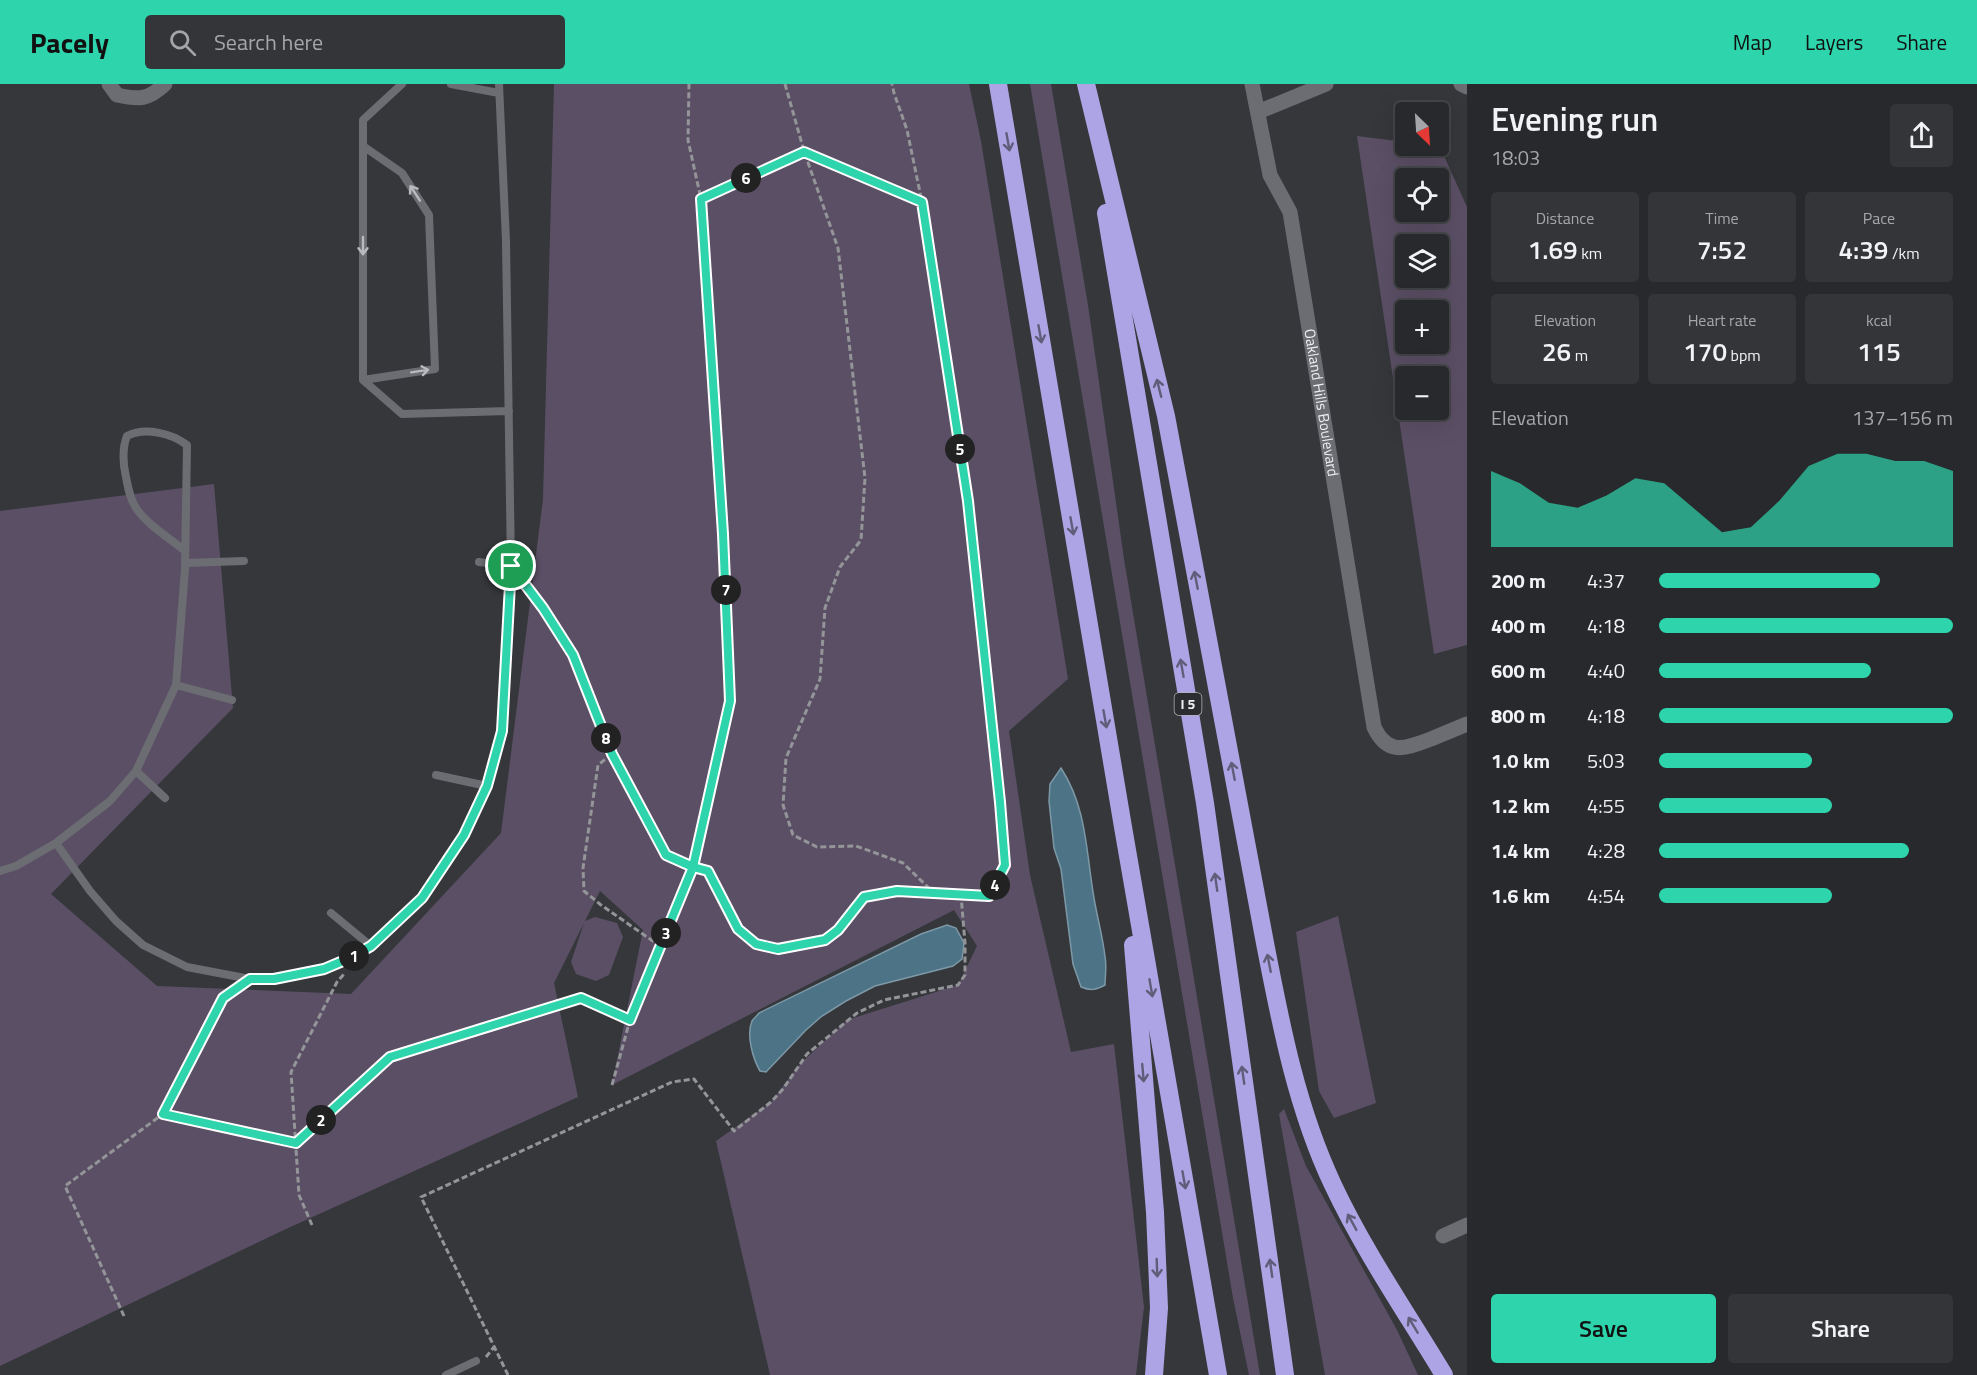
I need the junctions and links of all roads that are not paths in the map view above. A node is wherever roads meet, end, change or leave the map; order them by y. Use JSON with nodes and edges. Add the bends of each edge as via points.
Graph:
{"nodes":[{"id":1,"x":110,"y":84,"type":"edge"},
{"id":2,"x":165,"y":84,"type":"edge"},
{"id":3,"x":402,"y":84,"type":"edge"},
{"id":4,"x":451,"y":84,"type":"edge"},
{"id":5,"x":499,"y":84,"type":"edge"},
{"id":6,"x":998,"y":84,"type":"edge"},
{"id":7,"x":1085,"y":84,"type":"edge"},
{"id":8,"x":1252,"y":84,"type":"edge"},
{"id":9,"x":1326,"y":84,"type":"edge"},
{"id":10,"x":1461,"y":84,"type":"edge"},
{"id":11,"x":1467,"y":87,"type":"edge"},
{"id":12,"x":499,"y":93,"type":"junction"},
{"id":13,"x":1258,"y":112,"type":"junction"},
{"id":14,"x":363,"y":146,"type":"junction"},
{"id":15,"x":363,"y":380,"type":"junction"},
{"id":16,"x":509,"y":411,"type":"junction"},
{"id":17,"x":186,"y":551,"type":"junction"},
{"id":18,"x":244,"y":561,"type":"dead end"},
{"id":19,"x":479,"y":562,"type":"dead end"},
{"id":20,"x":186,"y":563,"type":"junction"},
{"id":21,"x":511,"y":566,"type":"junction"},
{"id":22,"x":176,"y":685,"type":"junction"},
{"id":23,"x":232,"y":700,"type":"dead end"},
{"id":24,"x":1467,"y":724,"type":"edge"},
{"id":25,"x":136,"y":771,"type":"junction"},
{"id":26,"x":436,"y":775,"type":"dead end"},
{"id":27,"x":487,"y":786,"type":"junction"},
{"id":28,"x":165,"y":798,"type":"dead end"},
{"id":29,"x":1123,"y":827,"type":"junction"},
{"id":30,"x":56,"y":843,"type":"junction"},
{"id":31,"x":0,"y":871,"type":"edge"},
{"id":32,"x":331,"y":913,"type":"dead end"},
{"id":33,"x":371,"y":946,"type":"junction"},
{"id":34,"x":1467,"y":1225,"type":"edge"},
{"id":35,"x":1443,"y":1236,"type":"dead end"},
{"id":36,"x":476,"y":1361,"type":"dead end"},
{"id":37,"x":446,"y":1375,"type":"edge"},
{"id":38,"x":1154,"y":1375,"type":"edge"},
{"id":39,"x":1218,"y":1375,"type":"edge"},
{"id":40,"x":1287,"y":1375,"type":"edge"},
{"id":41,"x":1443,"y":1375,"type":"edge"}],
"edges":[{"from":1,"to":2,"type":"street","via":[[117,95],[136,99],[154,94]]},
{"from":3,"to":14,"type":"lane","via":[[363,120]]},
{"from":4,"to":12,"type":"lane"},
{"from":5,"to":12,"type":"lane"},
{"from":6,"to":29,"type":"highway","one_way":true},
{"from":40,"to":7,"type":"highway","number":"I 5","one_way":true,"via":[[1205,803]]},
{"from":41,"to":7,"type":"highway","one_way":true,"via":[[1350,1219],[1300,1101],[1265,944],[1166,416]]},
{"from":8,"to":13,"type":"street","name":"Oakland Hills Boulevard"},
{"from":9,"to":13,"type":"street"},
{"from":10,"to":11,"type":"street"},
{"from":12,"to":16,"type":"lane"},
{"from":13,"to":24,"type":"street","name":"Oakland Hills Boulevard","via":[[1270,175],[1290,212],[1374,727],[1387,744],[1404,748]]},
{"from":14,"to":15,"type":"lane","one_way":true},
{"from":15,"to":14,"type":"lane","one_way":true,"via":[[435,369],[429,215],[402,173]]},
{"from":15,"to":16,"type":"lane","via":[[402,414]]},
{"from":16,"to":21,"type":"lane"},
{"from":17,"to":17,"type":"lane","via":[[144,517],[130,497],[124,467],[127,436],[150,432],[171,435],[187,445]]},
{"from":17,"to":20,"type":"lane"},
{"from":18,"to":20,"type":"lane"},
{"from":19,"to":21,"type":"lane"},
{"from":20,"to":22,"type":"lane"},
{"from":21,"to":27,"type":"lane","via":[[502,731]]},
{"from":22,"to":23,"type":"lane"},
{"from":22,"to":25,"type":"lane"},
{"from":25,"to":28,"type":"lane"},
{"from":25,"to":30,"type":"lane","via":[[110,801]]},
{"from":26,"to":27,"type":"lane"},
{"from":27,"to":33,"type":"lane","via":[[464,835],[422,898]]},
{"from":29,"to":38,"type":"highway","one_way":true,"via":[[1155,1212],[1159,1308]]},
{"from":29,"to":39,"type":"highway","one_way":true},
{"from":30,"to":31,"type":"lane"},
{"from":30,"to":33,"type":"lane","via":[[116,921],[143,945],[187,967],[250,979],[274,979],[324,969]]},
{"from":32,"to":33,"type":"lane"},
{"from":34,"to":35,"type":"street"},
{"from":36,"to":37,"type":"lane"}]}
